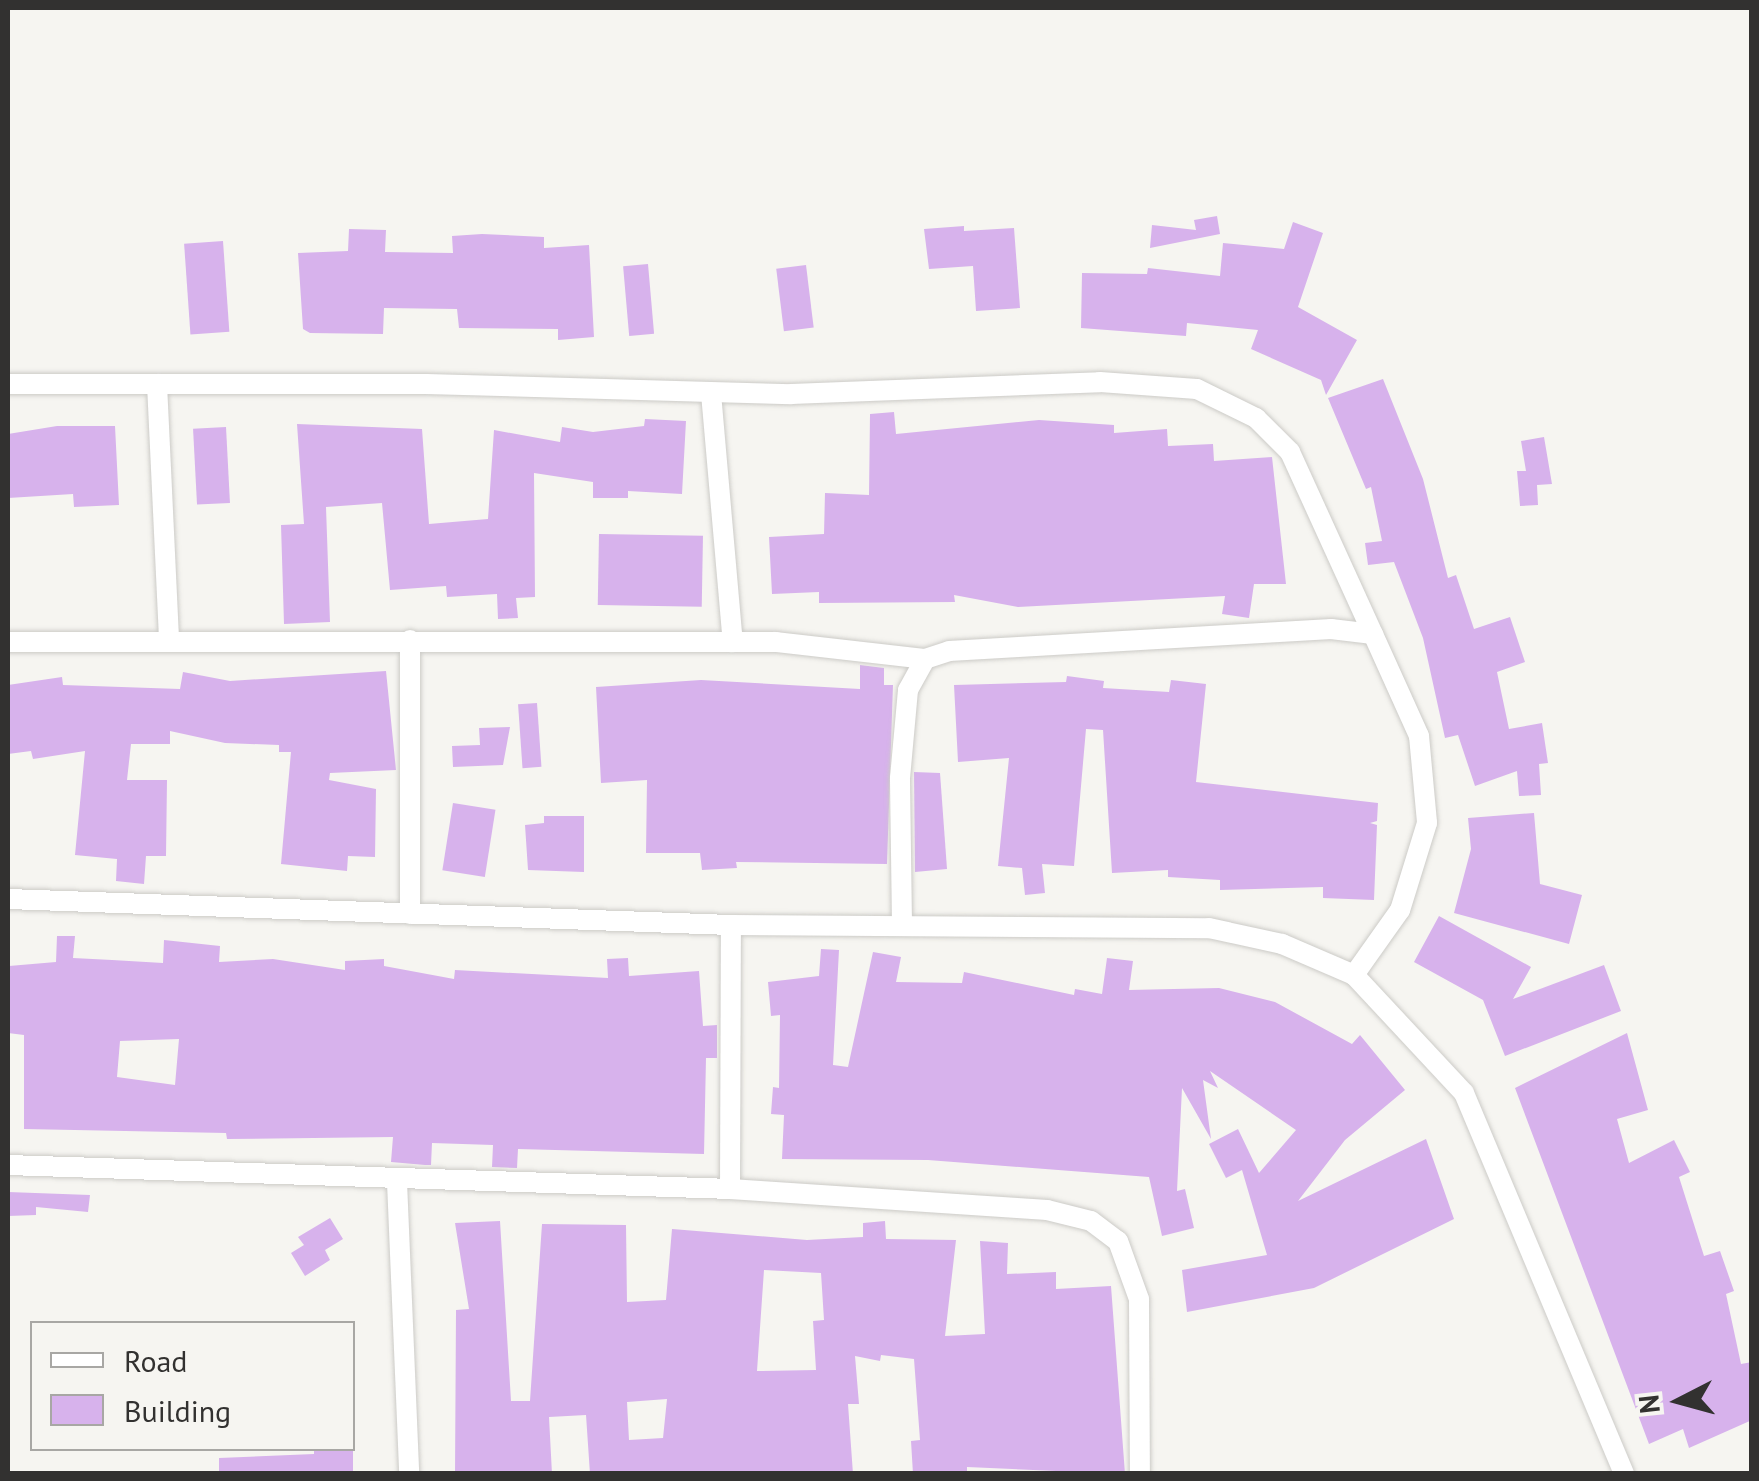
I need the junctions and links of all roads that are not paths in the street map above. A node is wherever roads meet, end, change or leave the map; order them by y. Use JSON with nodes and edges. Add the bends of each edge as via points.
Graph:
{"nodes":[{"id":1,"x":8,"y":384,"type":"edge"},
{"id":2,"x":157,"y":384,"type":"junction"},
{"id":3,"x":711,"y":392,"type":"junction"},
{"id":4,"x":1373,"y":634,"type":"junction"},
{"id":5,"x":410,"y":640,"type":"junction"},
{"id":6,"x":8,"y":642,"type":"edge"},
{"id":7,"x":169,"y":642,"type":"junction"},
{"id":8,"x":734,"y":642,"type":"junction"},
{"id":9,"x":925,"y":659,"type":"junction"},
{"id":10,"x":8,"y":899,"type":"edge"},
{"id":11,"x":410,"y":914,"type":"junction"},
{"id":12,"x":902,"y":924,"type":"junction"},
{"id":13,"x":731,"y":925,"type":"junction"},
{"id":14,"x":1354,"y":974,"type":"junction"},
{"id":15,"x":8,"y":1165,"type":"edge"},
{"id":16,"x":397,"y":1182,"type":"junction"},
{"id":17,"x":730,"y":1189,"type":"junction"},
{"id":18,"x":409,"y":1474,"type":"edge"},
{"id":19,"x":1140,"y":1474,"type":"edge"},
{"id":20,"x":1624,"y":1474,"type":"edge"}],
"edges":[{"from":1,"to":2,"type":"street"},
{"from":2,"to":3,"type":"street"},
{"from":2,"to":7,"type":"street"},
{"from":3,"to":4,"type":"street","via":[[1100,382],[1197,390],[1256,418],[1290,452]]},
{"from":3,"to":8,"type":"street"},
{"from":4,"to":9,"type":"street","via":[[1332,629],[949,651]]},
{"from":4,"to":14,"type":"street","via":[[1419,736],[1427,823],[1400,910]]},
{"from":5,"to":7,"type":"street"},
{"from":5,"to":8,"type":"street"},
{"from":5,"to":11,"type":"street"},
{"from":6,"to":7,"type":"street"},
{"from":8,"to":9,"type":"street"},
{"from":9,"to":12,"type":"street","via":[[914,670],[906,707]]},
{"from":10,"to":11,"type":"street"},
{"from":11,"to":13,"type":"street"},
{"from":12,"to":13,"type":"street"},
{"from":12,"to":14,"type":"street","via":[[1209,928],[1282,944]]},
{"from":13,"to":17,"type":"street"},
{"from":14,"to":20,"type":"street","via":[[1464,1093]]},
{"from":15,"to":16,"type":"street"},
{"from":16,"to":17,"type":"street"},
{"from":16,"to":18,"type":"street"},
{"from":17,"to":19,"type":"street","via":[[1047,1210],[1091,1221],[1118,1241],[1139,1299]]}]}
